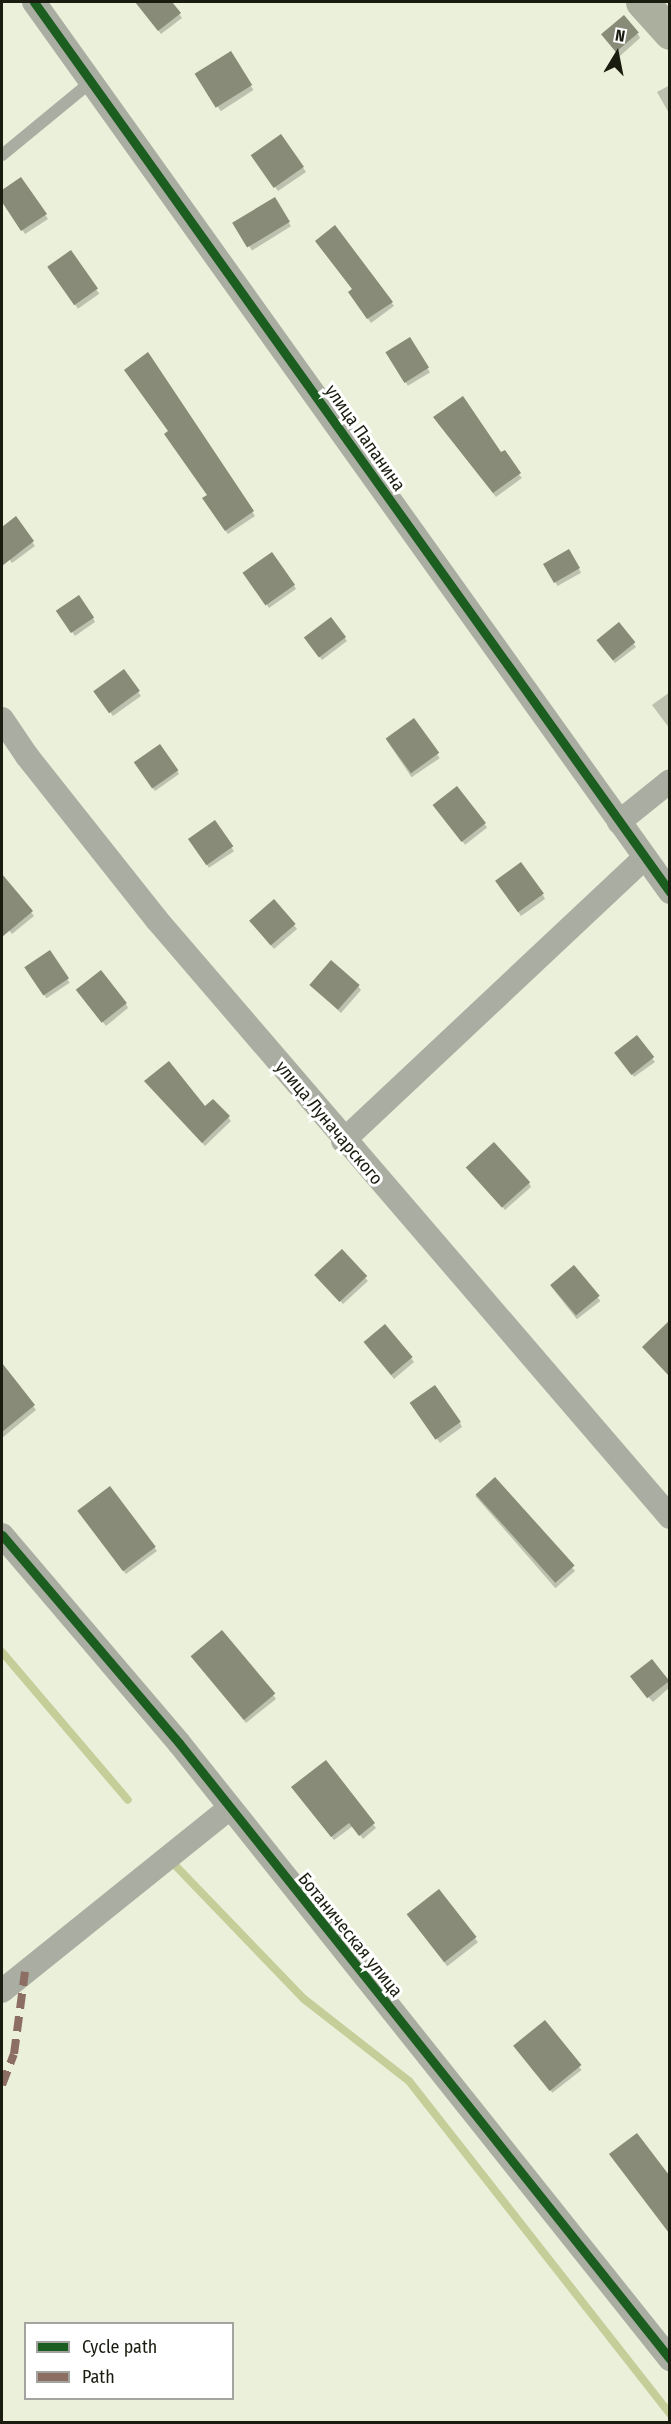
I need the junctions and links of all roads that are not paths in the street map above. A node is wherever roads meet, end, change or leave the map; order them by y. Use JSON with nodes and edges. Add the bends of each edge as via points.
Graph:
{"nodes":[{"id":1,"x":34,"y":2,"type":"edge"},
{"id":2,"x":642,"y":2,"type":"edge"},
{"id":3,"x":669,"y":33,"type":"edge"},
{"id":4,"x":91,"y":82,"type":"junction"},
{"id":5,"x":2,"y":155,"type":"edge"},
{"id":6,"x":2,"y":718,"type":"edge"},
{"id":7,"x":669,"y":781,"type":"edge"},
{"id":8,"x":619,"y":822,"type":"junction"},
{"id":9,"x":644,"y":858,"type":"junction"},
{"id":10,"x":669,"y":892,"type":"edge"},
{"id":11,"x":343,"y":1142,"type":"junction"},
{"id":12,"x":669,"y":1517,"type":"edge"},
{"id":13,"x":2,"y":1534,"type":"edge"},
{"id":14,"x":228,"y":1809,"type":"junction"},
{"id":15,"x":2,"y":1991,"type":"edge"},
{"id":16,"x":669,"y":2359,"type":"edge"}],
"edges":[{"from":1,"to":4,"type":"street","name":"улица Папанина"},
{"from":2,"to":3,"type":"main road"},
{"from":4,"to":5,"type":"lane"},
{"from":4,"to":8,"type":"street","name":"улица Папанина"},
{"from":6,"to":11,"type":"street","name":"улица Луначарского","via":[[27,756],[157,920]]},
{"from":7,"to":8,"type":"street"},
{"from":8,"to":9,"type":"street","name":"улица Папанина"},
{"from":9,"to":10,"type":"street","name":"улица Папанина"},
{"from":9,"to":11,"type":"street"},
{"from":11,"to":12,"type":"street","name":"улица Луначарского"},
{"from":13,"to":14,"type":"street","name":"Ботаническая улица","via":[[179,1743]]},
{"from":14,"to":15,"type":"street"},
{"from":14,"to":16,"type":"street","name":"Ботаническая улица"}]}
